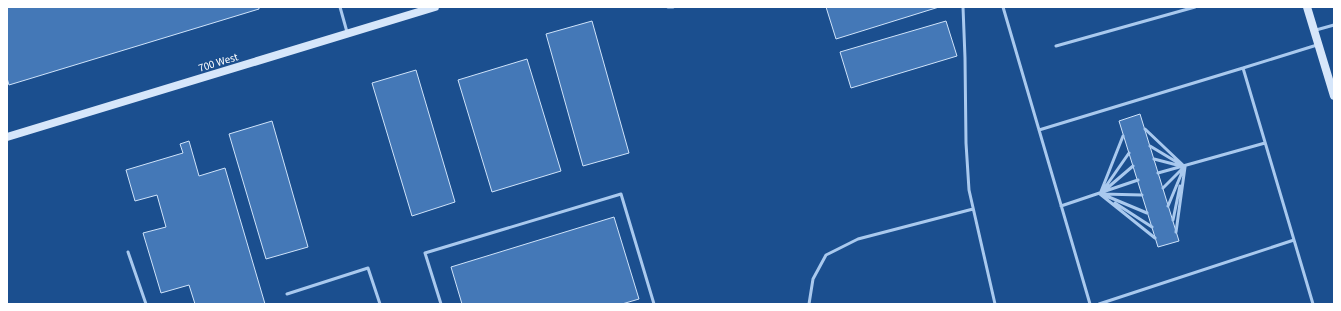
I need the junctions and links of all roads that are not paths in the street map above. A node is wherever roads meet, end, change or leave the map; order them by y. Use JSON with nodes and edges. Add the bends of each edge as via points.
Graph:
{"nodes":[{"id":1,"x":340,"y":7,"type":"edge"},
{"id":2,"x":435,"y":7,"type":"edge"},
{"id":3,"x":668,"y":7,"type":"edge"},
{"id":4,"x":673,"y":7,"type":"edge"},
{"id":5,"x":964,"y":7,"type":"edge"},
{"id":6,"x":1003,"y":7,"type":"edge"},
{"id":7,"x":1195,"y":7,"type":"edge"},
{"id":8,"x":1307,"y":7,"type":"edge"},
{"id":9,"x":1334,"y":25,"type":"edge"},
{"id":10,"x":1314,"y":30,"type":"junction"},
{"id":11,"x":347,"y":34,"type":"junction"},
{"id":12,"x":1318,"y":44,"type":"junction"},
{"id":13,"x":1056,"y":46,"type":"dead end"},
{"id":14,"x":1243,"y":68,"type":"junction"},
{"id":15,"x":1334,"y":96,"type":"edge"},
{"id":16,"x":1145,"y":129,"type":"dead end"},
{"id":17,"x":1039,"y":130,"type":"junction"},
{"id":18,"x":1123,"y":136,"type":"dead end"},
{"id":19,"x":7,"y":138,"type":"edge"},
{"id":20,"x":1265,"y":143,"type":"junction"},
{"id":21,"x":1150,"y":146,"type":"dead end"},
{"id":22,"x":1129,"y":153,"type":"dead end"},
{"id":23,"x":1154,"y":159,"type":"dead end"},
{"id":24,"x":1133,"y":166,"type":"dead end"},
{"id":25,"x":1184,"y":167,"type":"junction"},
{"id":26,"x":1158,"y":173,"type":"dead end"},
{"id":27,"x":1138,"y":180,"type":"dead end"},
{"id":28,"x":1163,"y":188,"type":"dead end"},
{"id":29,"x":1100,"y":194,"type":"junction"},
{"id":30,"x":1142,"y":194,"type":"dead end"},
{"id":31,"x":1061,"y":206,"type":"junction"},
{"id":32,"x":1168,"y":206,"type":"dead end"},
{"id":33,"x":973,"y":209,"type":"junction"},
{"id":34,"x":1148,"y":212,"type":"dead end"},
{"id":35,"x":1173,"y":220,"type":"dead end"},
{"id":36,"x":1152,"y":227,"type":"dead end"},
{"id":37,"x":1176,"y":232,"type":"dead end"},
{"id":38,"x":1155,"y":238,"type":"dead end"},
{"id":39,"x":1294,"y":240,"type":"junction"},
{"id":40,"x":128,"y":252,"type":"dead end"},
{"id":41,"x":287,"y":294,"type":"dead end"},
{"id":42,"x":146,"y":304,"type":"edge"},
{"id":43,"x":380,"y":304,"type":"edge"},
{"id":44,"x":441,"y":304,"type":"edge"},
{"id":45,"x":654,"y":304,"type":"edge"},
{"id":46,"x":809,"y":304,"type":"edge"},
{"id":47,"x":995,"y":304,"type":"edge"},
{"id":48,"x":1090,"y":304,"type":"edge"},
{"id":49,"x":1099,"y":304,"type":"edge"},
{"id":50,"x":1314,"y":304,"type":"edge"}],
"edges":[{"from":1,"to":11,"type":"lane"},
{"from":2,"to":11,"type":"street","name":"700 West"},
{"from":3,"to":4,"type":"lane"},
{"from":5,"to":33,"type":"lane","via":[[966,144]]},
{"from":6,"to":17,"type":"lane"},
{"from":7,"to":13,"type":"lane"},
{"from":8,"to":10,"type":"street"},
{"from":9,"to":10,"type":"lane"},
{"from":10,"to":12,"type":"street"},
{"from":11,"to":19,"type":"street","name":"700 West"},
{"from":12,"to":14,"type":"lane"},
{"from":12,"to":15,"type":"street"},
{"from":14,"to":17,"type":"lane"},
{"from":14,"to":20,"type":"lane"},
{"from":16,"to":25,"type":"lane"},
{"from":17,"to":31,"type":"lane"},
{"from":18,"to":29,"type":"lane"},
{"from":20,"to":25,"type":"lane"},
{"from":20,"to":39,"type":"lane"},
{"from":21,"to":25,"type":"lane"},
{"from":22,"to":29,"type":"lane"},
{"from":23,"to":25,"type":"lane"},
{"from":24,"to":29,"type":"lane"},
{"from":25,"to":26,"type":"lane"},
{"from":25,"to":28,"type":"lane"},
{"from":25,"to":32,"type":"lane"},
{"from":25,"to":35,"type":"lane"},
{"from":25,"to":37,"type":"lane"},
{"from":27,"to":29,"type":"lane"},
{"from":29,"to":30,"type":"lane"},
{"from":29,"to":31,"type":"lane"},
{"from":29,"to":34,"type":"lane"},
{"from":29,"to":36,"type":"lane"},
{"from":29,"to":38,"type":"lane"},
{"from":31,"to":48,"type":"lane"},
{"from":33,"to":46,"type":"lane","via":[[858,239],[826,255],[813,279]]},
{"from":33,"to":47,"type":"lane"},
{"from":39,"to":49,"type":"lane"},
{"from":39,"to":50,"type":"lane"},
{"from":40,"to":42,"type":"lane"},
{"from":41,"to":43,"type":"lane","via":[[368,268]]},
{"from":44,"to":45,"type":"lane","via":[[425,253],[621,194]]}]}
